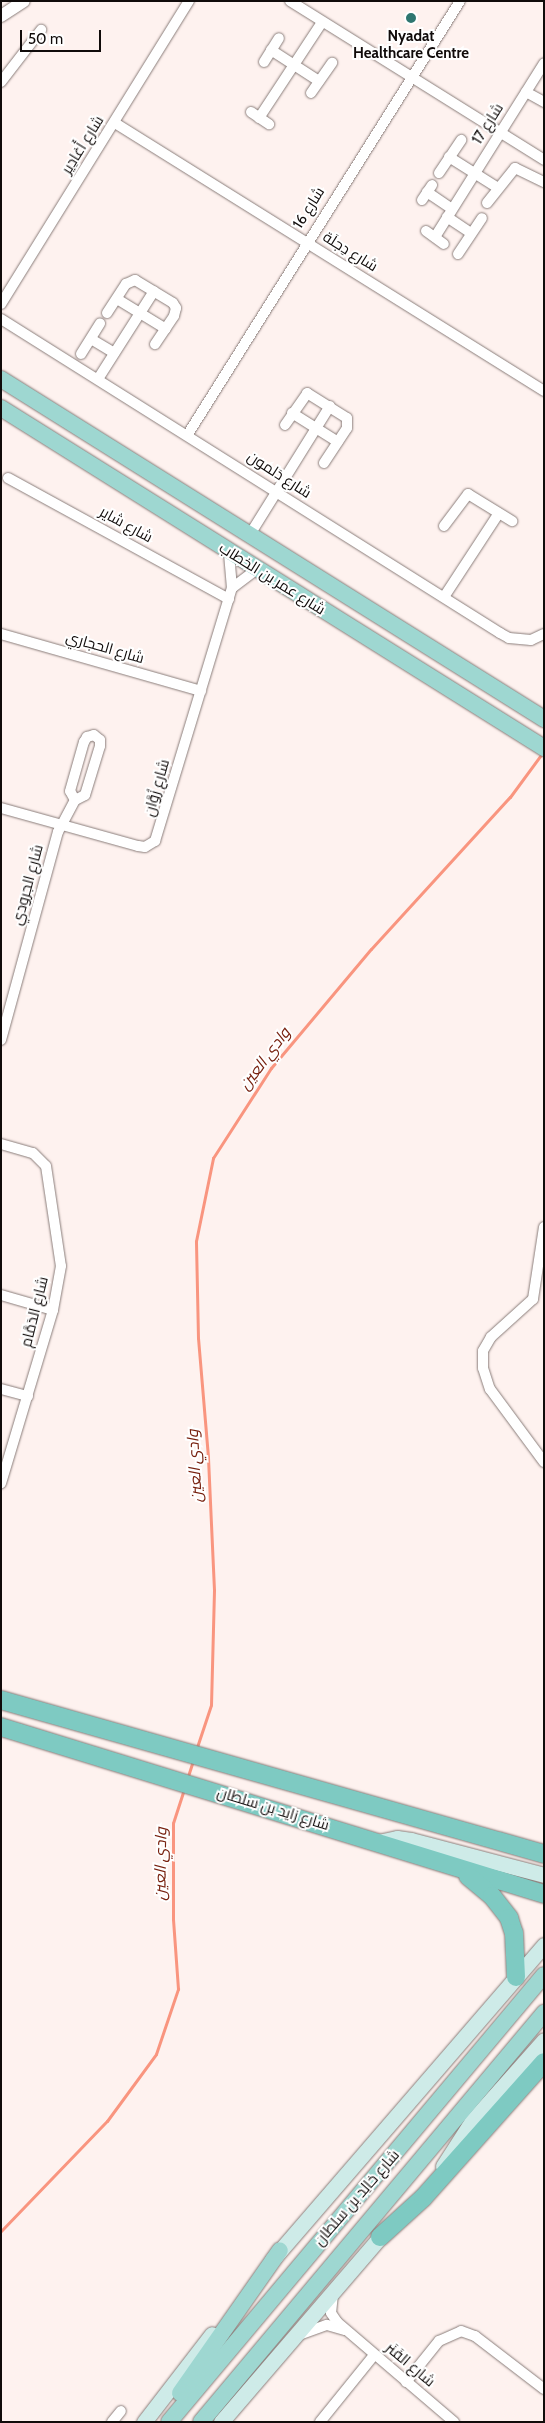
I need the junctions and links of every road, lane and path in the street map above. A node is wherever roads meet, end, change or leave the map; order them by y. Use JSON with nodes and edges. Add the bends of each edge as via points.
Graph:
{"nodes":[{"id":1,"x":24,"y":1,"type":"edge"},
{"id":2,"x":189,"y":1,"type":"edge"},
{"id":3,"x":290,"y":1,"type":"edge"},
{"id":4,"x":460,"y":1,"type":"edge"},
{"id":5,"x":1,"y":16,"type":"edge"},
{"id":6,"x":322,"y":22,"type":"junction"},
{"id":7,"x":41,"y":30,"type":"dead end"},
{"id":8,"x":279,"y":38,"type":"dead end"},
{"id":9,"x":271,"y":50,"type":"junction"},
{"id":10,"x":264,"y":62,"type":"dead end"},
{"id":11,"x":332,"y":63,"type":"dead end"},
{"id":12,"x":544,"y":63,"type":"edge"},
{"id":13,"x":294,"y":65,"type":"junction"},
{"id":14,"x":410,"y":77,"type":"junction"},
{"id":15,"x":319,"y":81,"type":"junction"},
{"id":16,"x":1,"y":82,"type":"edge"},
{"id":17,"x":526,"y":92,"type":"junction"},
{"id":18,"x":311,"y":93,"type":"dead end"},
{"id":19,"x":544,"y":102,"type":"edge"},
{"id":20,"x":115,"y":122,"type":"junction"},
{"id":21,"x":269,"y":124,"type":"dead end"},
{"id":22,"x":500,"y":133,"type":"junction"},
{"id":23,"x":461,"y":140,"type":"dead end"},
{"id":24,"x":450,"y":157,"type":"junction"},
{"id":25,"x":544,"y":160,"type":"edge"},
{"id":26,"x":439,"y":173,"type":"dead end"},
{"id":27,"x":475,"y":173,"type":"junction"},
{"id":28,"x":544,"y":182,"type":"edge"},
{"id":29,"x":498,"y":188,"type":"junction"},
{"id":30,"x":427,"y":192,"type":"dead end"},
{"id":31,"x":487,"y":204,"type":"dead end"},
{"id":32,"x":450,"y":213,"type":"junction"},
{"id":33,"x":482,"y":218,"type":"dead end"},
{"id":34,"x":472,"y":233,"type":"junction"},
{"id":35,"x":306,"y":242,"type":"junction"},
{"id":36,"x":444,"y":244,"type":"dead end"},
{"id":37,"x":458,"y":254,"type":"dead end"},
{"id":38,"x":154,"y":291,"type":"junction"},
{"id":39,"x":117,"y":298,"type":"junction"},
{"id":40,"x":1,"y":304,"type":"edge"},
{"id":41,"x":107,"y":313,"type":"dead end"},
{"id":42,"x":140,"y":313,"type":"junction"},
{"id":43,"x":1,"y":319,"type":"edge"},
{"id":44,"x":100,"y":324,"type":"dead end"},
{"id":45,"x":166,"y":329,"type":"junction"},
{"id":46,"x":91,"y":339,"type":"junction"},
{"id":47,"x":155,"y":344,"type":"dead end"},
{"id":48,"x":114,"y":353,"type":"junction"},
{"id":49,"x":81,"y":354,"type":"dead end"},
{"id":50,"x":1,"y":379,"type":"edge"},
{"id":51,"x":98,"y":379,"type":"junction"},
{"id":52,"x":544,"y":391,"type":"edge"},
{"id":53,"x":330,"y":406,"type":"junction"},
{"id":54,"x":1,"y":408,"type":"edge"},
{"id":55,"x":292,"y":413,"type":"junction"},
{"id":56,"x":285,"y":426,"type":"dead end"},
{"id":57,"x":316,"y":428,"type":"junction"},
{"id":58,"x":188,"y":434,"type":"junction"},
{"id":59,"x":338,"y":442,"type":"junction"},
{"id":60,"x":324,"y":463,"type":"dead end"},
{"id":61,"x":8,"y":478,"type":"dead end"},
{"id":62,"x":277,"y":492,"type":"junction"},
{"id":63,"x":499,"y":512,"type":"junction"},
{"id":64,"x":512,"y":521,"type":"dead end"},
{"id":65,"x":444,"y":526,"type":"dead end"},
{"id":66,"x":250,"y":536,"type":"junction"},
{"id":67,"x":229,"y":552,"type":"junction"},
{"id":68,"x":257,"y":569,"type":"junction"},
{"id":69,"x":232,"y":588,"type":"junction"},
{"id":70,"x":444,"y":597,"type":"junction"},
{"id":71,"x":228,"y":599,"type":"junction"},
{"id":72,"x":1,"y":634,"type":"edge"},
{"id":73,"x":544,"y":634,"type":"edge"},
{"id":74,"x":201,"y":691,"type":"junction"},
{"id":75,"x":544,"y":718,"type":"edge"},
{"id":76,"x":544,"y":748,"type":"edge"},
{"id":77,"x":75,"y":800,"type":"junction"},
{"id":78,"x":1,"y":808,"type":"edge"},
{"id":79,"x":61,"y":824,"type":"junction"},
{"id":80,"x":1,"y":1040,"type":"edge"},
{"id":81,"x":1,"y":1144,"type":"edge"},
{"id":82,"x":544,"y":1228,"type":"edge"},
{"id":83,"x":1,"y":1295,"type":"edge"},
{"id":84,"x":53,"y":1310,"type":"junction"},
{"id":85,"x":1,"y":1388,"type":"edge"},
{"id":86,"x":28,"y":1396,"type":"junction"},
{"id":87,"x":544,"y":1462,"type":"edge"},
{"id":88,"x":1,"y":1483,"type":"edge"},
{"id":89,"x":1,"y":1700,"type":"edge"},
{"id":90,"x":1,"y":1727,"type":"edge"},
{"id":91,"x":378,"y":1842,"type":"junction"},
{"id":92,"x":544,"y":1854,"type":"edge"},
{"id":93,"x":457,"y":1868,"type":"junction"},
{"id":94,"x":544,"y":1875,"type":"edge"},
{"id":95,"x":544,"y":1894,"type":"edge"},
{"id":96,"x":544,"y":1945,"type":"edge"},
{"id":97,"x":544,"y":1956,"type":"edge"},
{"id":98,"x":528,"y":1963,"type":"junction"},
{"id":99,"x":544,"y":1975,"type":"edge"},
{"id":100,"x":516,"y":1977,"type":"junction"},
{"id":101,"x":544,"y":2013,"type":"edge"},
{"id":102,"x":544,"y":2040,"type":"edge"},
{"id":103,"x":544,"y":2051,"type":"edge"},
{"id":104,"x":544,"y":2062,"type":"edge"},
{"id":105,"x":443,"y":2166,"type":"junction"},
{"id":106,"x":380,"y":2237,"type":"junction"},
{"id":107,"x":280,"y":2250,"type":"junction"},
{"id":108,"x":334,"y":2290,"type":"junction"},
{"id":109,"x":347,"y":2331,"type":"junction"},
{"id":110,"x":295,"y":2336,"type":"junction"},
{"id":111,"x":374,"y":2354,"type":"junction"},
{"id":112,"x":406,"y":2382,"type":"junction"},
{"id":113,"x":544,"y":2389,"type":"edge"},
{"id":114,"x":121,"y":2411,"type":"dead end"},
{"id":115,"x":112,"y":2422,"type":"edge"},
{"id":116,"x":144,"y":2422,"type":"edge"},
{"id":117,"x":160,"y":2422,"type":"edge"},
{"id":118,"x":169,"y":2422,"type":"edge"},
{"id":119,"x":202,"y":2422,"type":"edge"},
{"id":120,"x":221,"y":2422,"type":"edge"},
{"id":121,"x":320,"y":2422,"type":"edge"},
{"id":122,"x":454,"y":2422,"type":"edge"}],
"edges":[{"from":1,"to":5,"type":"street"},
{"from":2,"to":20,"type":"street","name":"شارع أَغادِير"},
{"from":3,"to":6,"type":"street"},
{"from":4,"to":14,"type":"street","name":"شارع 16"},
{"from":6,"to":13,"type":"street"},
{"from":6,"to":14,"type":"street"},
{"from":7,"to":16,"type":"street"},
{"from":8,"to":9,"type":"street"},
{"from":9,"to":10,"type":"street"},
{"from":9,"to":13,"type":"street"},
{"from":11,"to":15,"type":"street"},
{"from":12,"to":17,"type":"street","name":"شارع 17"},
{"from":13,"to":15,"type":"street"},
{"from":13,"to":21,"type":"street","via":[[255,115]]},
{"from":14,"to":22,"type":"street"},
{"from":14,"to":35,"type":"street","name":"شارع 16"},
{"from":15,"to":18,"type":"street"},
{"from":17,"to":19,"type":"street"},
{"from":17,"to":22,"type":"street","name":"شارع 17"},
{"from":20,"to":35,"type":"street","name":"شارع دِجلَة"},
{"from":20,"to":40,"type":"street","name":"شارع أَغادِير"},
{"from":22,"to":25,"type":"street"},
{"from":22,"to":27,"type":"street","name":"شارع 17"},
{"from":23,"to":24,"type":"street","name":"شارع 17"},
{"from":24,"to":26,"type":"street","name":"شارع 17"},
{"from":24,"to":27,"type":"street"},
{"from":27,"to":29,"type":"street"},
{"from":27,"to":32,"type":"street","name":"شارع 17"},
{"from":28,"to":29,"type":"street","via":[[515,168]]},
{"from":29,"to":31,"type":"street"},
{"from":30,"to":32,"type":"street"},
{"from":32,"to":34,"type":"street"},
{"from":32,"to":36,"type":"street","name":"شارع 17","via":[[430,234]]},
{"from":33,"to":34,"type":"street"},
{"from":34,"to":37,"type":"street"},
{"from":35,"to":52,"type":"street","name":"شارع دِجلَة"},
{"from":35,"to":58,"type":"street","name":"شارع 16"},
{"from":38,"to":39,"type":"street","via":[[132,280]]},
{"from":38,"to":42,"type":"street"},
{"from":38,"to":45,"type":"street","via":[[176,308]]},
{"from":39,"to":41,"type":"street"},
{"from":39,"to":42,"type":"street"},
{"from":42,"to":45,"type":"street"},
{"from":42,"to":48,"type":"street"},
{"from":43,"to":51,"type":"street","name":"شارع دَلمون"},
{"from":44,"to":46,"type":"street"},
{"from":45,"to":47,"type":"street"},
{"from":46,"to":48,"type":"street"},
{"from":46,"to":49,"type":"street"},
{"from":48,"to":51,"type":"street"},
{"from":50,"to":66,"type":"main road","name":"شارع عمر بن الخطاب"},
{"from":51,"to":58,"type":"street","name":"شارع دَلمون"},
{"from":53,"to":55,"type":"street","via":[[307,393]]},
{"from":53,"to":57,"type":"street"},
{"from":53,"to":59,"type":"street","via":[[349,421]]},
{"from":54,"to":67,"type":"main road","name":"شارع عمر بن الخطاب"},
{"from":55,"to":56,"type":"street"},
{"from":55,"to":57,"type":"street"},
{"from":57,"to":59,"type":"street"},
{"from":57,"to":62,"type":"street"},
{"from":58,"to":62,"type":"street","name":"شارع دَلمون"},
{"from":59,"to":60,"type":"street"},
{"from":61,"to":71,"type":"street","name":"شارع شاير"},
{"from":62,"to":66,"type":"street"},
{"from":62,"to":70,"type":"street","name":"شارع دَلمون"},
{"from":63,"to":64,"type":"street"},
{"from":63,"to":65,"type":"street","via":[[468,494]]},
{"from":63,"to":70,"type":"street"},
{"from":66,"to":75,"type":"main road","name":"شارع عمر بن الخطاب"},
{"from":67,"to":68,"type":"main road","name":"شارع عمر بن الخطاب"},
{"from":67,"to":69,"type":"street","name":"شارع زُوَّان"},
{"from":68,"to":69,"type":"street"},
{"from":68,"to":76,"type":"main road","name":"شارع عمر بن الخطاب"},
{"from":69,"to":71,"type":"street","name":"شارع زُوَّان"},
{"from":70,"to":73,"type":"street","name":"شارع دَلمون","via":[[509,638],[531,640]]},
{"from":71,"to":74,"type":"street","name":"شارع زُوَّان"},
{"from":72,"to":74,"type":"street","name":"شارع الحجاري"},
{"from":74,"to":79,"type":"street","name":"شارع زُوَّان","via":[[159,834],[150,845],[138,846]]},
{"from":77,"to":77,"type":"street","name":"شارع الجرودي","via":[[85,795],[100,746],[100,740],[94,735],[85,739],[72,783],[70,794]]},
{"from":77,"to":79,"type":"street","name":"شارع الجرودي","via":[[70,814]]},
{"from":78,"to":79,"type":"street","name":"شارع زُوَّان"},
{"from":79,"to":80,"type":"street","name":"شارع الجرودي"},
{"from":81,"to":84,"type":"street","name":"شارع الدَمَّام","via":[[34,1153],[46,1166],[61,1266]]},
{"from":82,"to":87,"type":"street","via":[[533,1298],[491,1337],[483,1352],[483,1368],[490,1389]]},
{"from":83,"to":84,"type":"street"},
{"from":84,"to":86,"type":"street","name":"شارع الدَمَّام"},
{"from":85,"to":86,"type":"street"},
{"from":86,"to":88,"type":"street","name":"شارع الدَمَّام"},
{"from":89,"to":92,"type":"highway","name":"شارع زايد بن سلطان"},
{"from":90,"to":91,"type":"highway","name":"شارع زايد بن سلطان"},
{"from":91,"to":93,"type":"highway","name":"شارع زايد بن سلطان"},
{"from":91,"to":94,"type":"main road","via":[[397,1838],[411,1840]]},
{"from":93,"to":95,"type":"highway","name":"شارع زايد بن سلطان"},
{"from":93,"to":100,"type":"highway","via":[[492,1896],[509,1918],[514,1933]]},
{"from":96,"to":98,"type":"main road"},
{"from":97,"to":98,"type":"main road"},
{"from":98,"to":100,"type":"main road"},
{"from":99,"to":118,"type":"main road","name":"شارع خالِد بن سلطان"},
{"from":100,"to":107,"type":"main road"},
{"from":101,"to":119,"type":"main road","name":"شارع خالِد بن سلطان"},
{"from":102,"to":105,"type":"main road","via":[[472,2121]]},
{"from":103,"to":105,"type":"main road"},
{"from":104,"to":106,"type":"highway","via":[[423,2198]]},
{"from":105,"to":106,"type":"main road"},
{"from":106,"to":108,"type":"main road"},
{"from":107,"to":116,"type":"main road"},
{"from":107,"to":117,"type":"main road"},
{"from":108,"to":109,"type":"street","name":"شارع الفَنَر","via":[[331,2313]]},
{"from":108,"to":110,"type":"main road"},
{"from":109,"to":110,"type":"street","name":"شارع الفَنَر","via":[[326,2325]]},
{"from":109,"to":111,"type":"street","name":"شارع الفَنَر"},
{"from":110,"to":120,"type":"main road"},
{"from":111,"to":112,"type":"street","name":"شارع الفَنَر"},
{"from":111,"to":121,"type":"street"},
{"from":112,"to":113,"type":"street","via":[[439,2341],[460,2331],[475,2336]]},
{"from":112,"to":122,"type":"street","name":"شارع الفَنَر"},
{"from":114,"to":115,"type":"street"}]}
